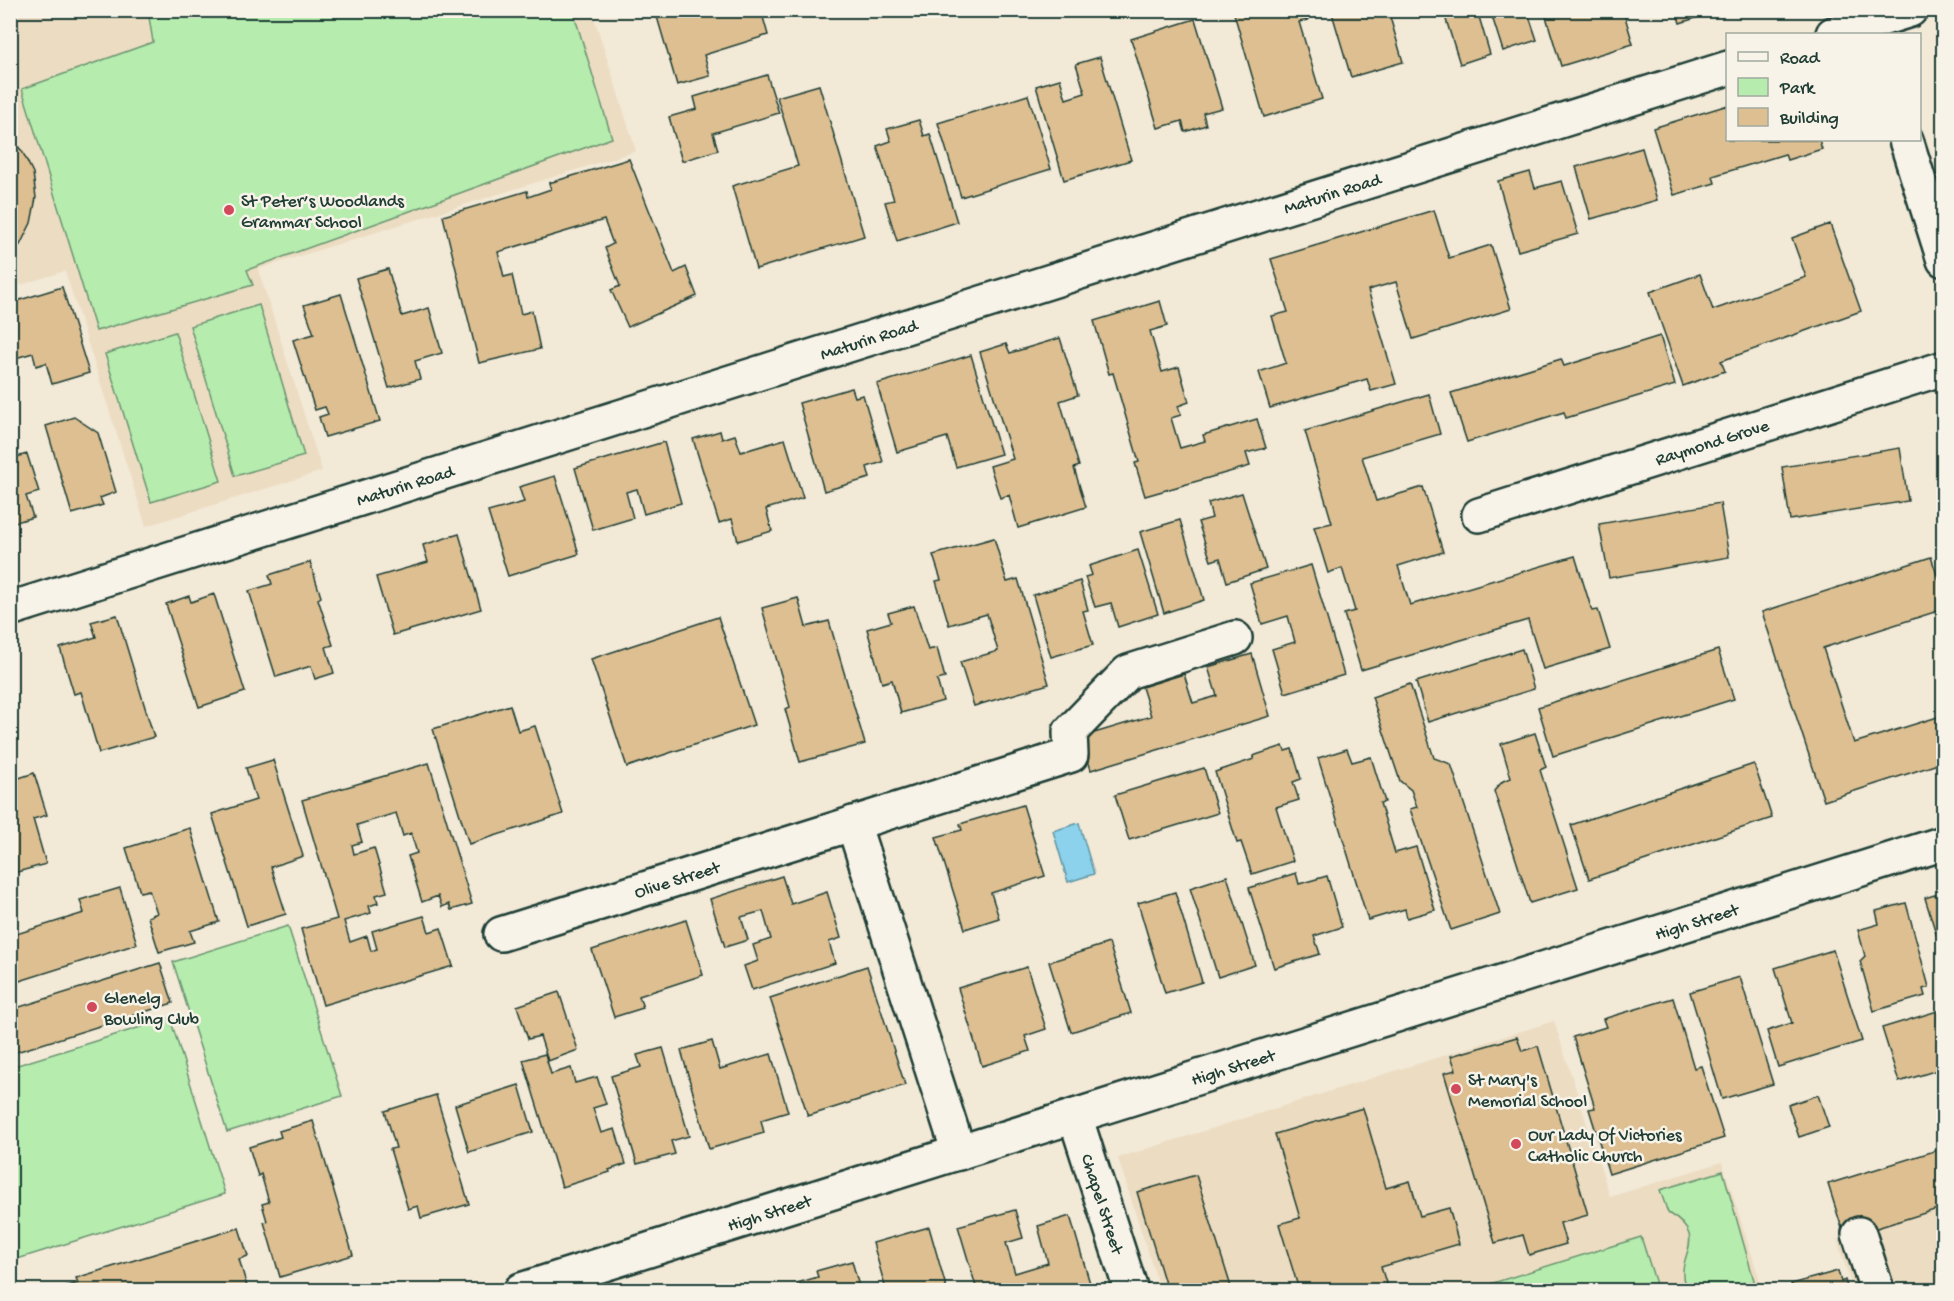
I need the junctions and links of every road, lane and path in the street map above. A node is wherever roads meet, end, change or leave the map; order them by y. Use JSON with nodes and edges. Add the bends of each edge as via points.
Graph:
{"nodes":[{"id":1,"x":1910,"y":10,"type":"edge"},
{"id":2,"x":1869,"y":23,"type":"edge"},
{"id":3,"x":1836,"y":33,"type":"edge"},
{"id":4,"x":1726,"y":69,"type":"edge"},
{"id":5,"x":1906,"y":141,"type":"edge"},
{"id":6,"x":1944,"y":260,"type":"edge"},
{"id":7,"x":1944,"y":368,"type":"edge"},
{"id":8,"x":1479,"y":514,"type":"dead end"},
{"id":9,"x":10,"y":609,"type":"edge"},
{"id":10,"x":1235,"y":638,"type":"dead end"},
{"id":11,"x":853,"y":823,"type":"junction"},
{"id":12,"x":1944,"y":843,"type":"edge"},
{"id":13,"x":501,"y":934,"type":"dead end"},
{"id":14,"x":1075,"y":1116,"type":"junction"},
{"id":15,"x":959,"y":1152,"type":"junction"},
{"id":16,"x":1859,"y":1234,"type":"dead end"},
{"id":17,"x":521,"y":1290,"type":"edge"},
{"id":18,"x":1131,"y":1290,"type":"edge"},
{"id":19,"x":1877,"y":1290,"type":"edge"}],
"edges":[{"from":1,"to":2,"type":"street"},
{"from":2,"to":3,"type":"street"},
{"from":4,"to":9,"type":"street","name":"Maturin Road"},
{"from":5,"to":6,"type":"street"},
{"from":7,"to":8,"type":"street","name":"Raymond Grove"},
{"from":10,"to":11,"type":"street","name":"Olive Street","via":[[1128,672],[1070,732],[1071,755]]},
{"from":11,"to":13,"type":"street","name":"Olive Street"},
{"from":11,"to":15,"type":"street"},
{"from":12,"to":14,"type":"street","name":"High Street"},
{"from":14,"to":15,"type":"street","name":"High Street"},
{"from":14,"to":18,"type":"street","name":"Chapel Street"},
{"from":15,"to":17,"type":"street","name":"High Street"},
{"from":16,"to":19,"type":"street"}]}
